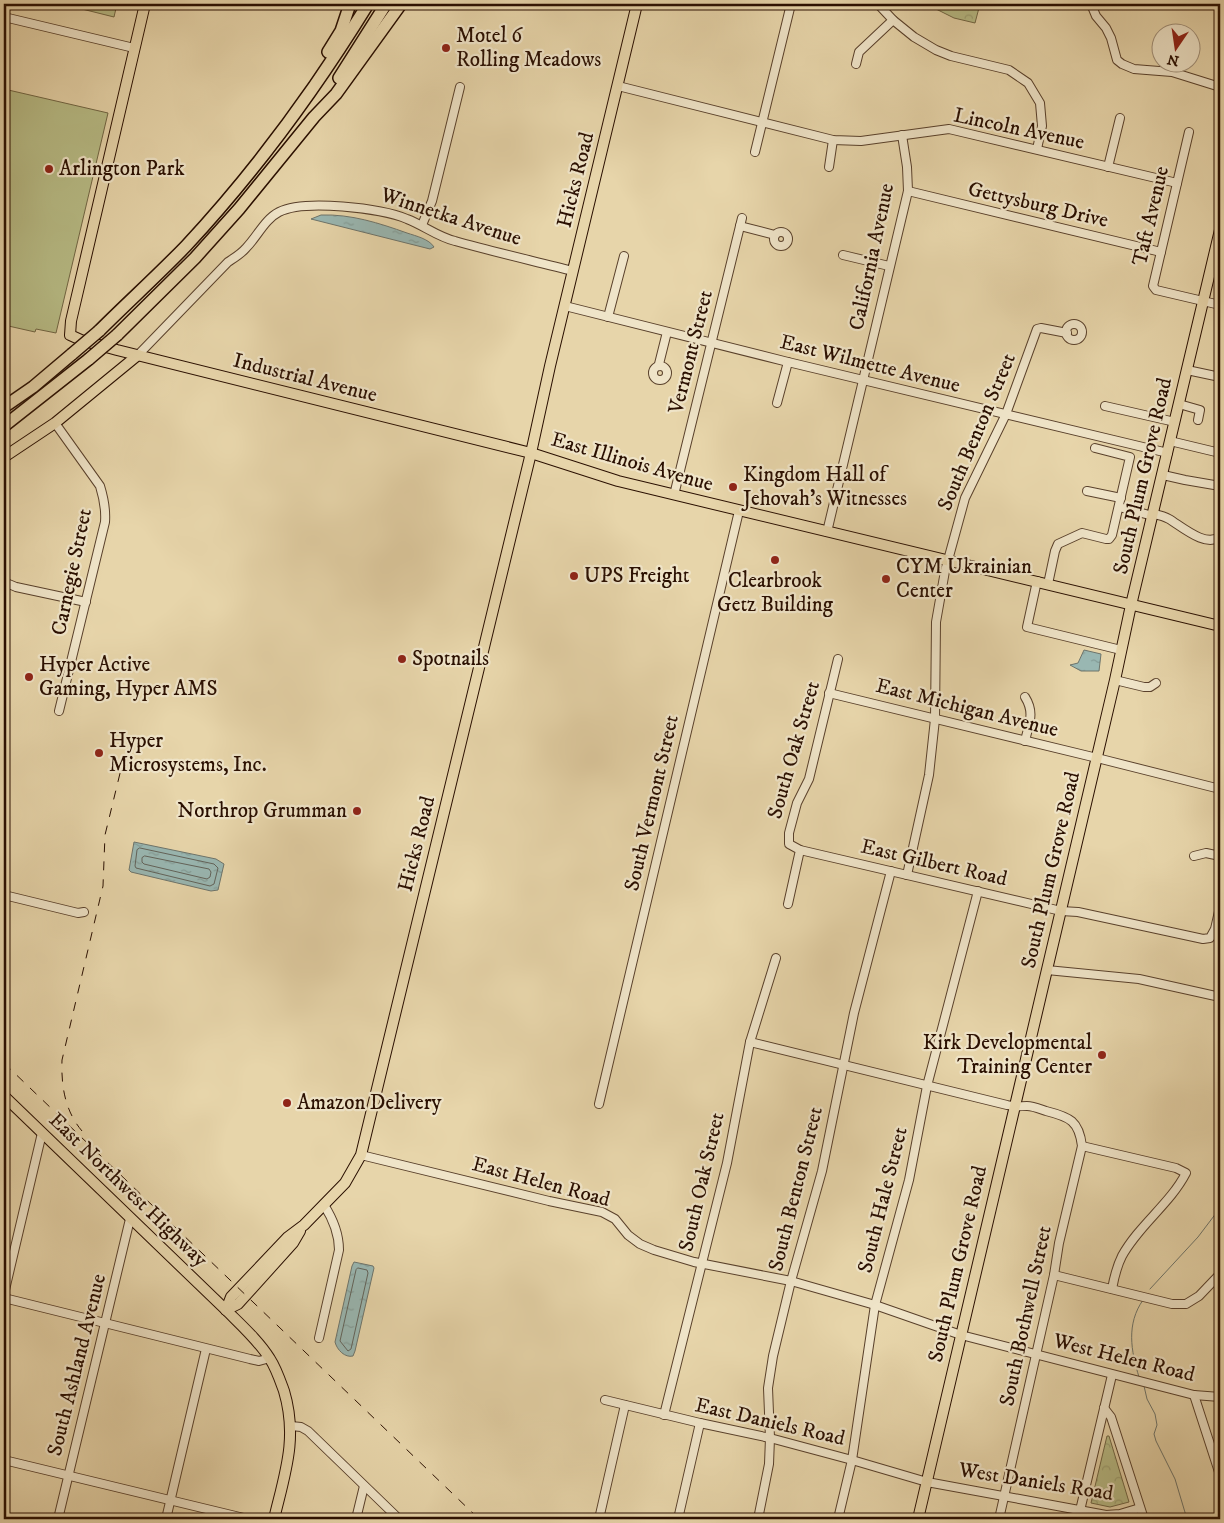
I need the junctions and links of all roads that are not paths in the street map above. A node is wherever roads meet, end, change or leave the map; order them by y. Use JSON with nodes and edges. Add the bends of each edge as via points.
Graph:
{"nodes":[{"id":1,"x":145,"y":4,"type":"edge"},
{"id":2,"x":350,"y":4,"type":"edge"},
{"id":3,"x":368,"y":4,"type":"edge"},
{"id":4,"x":386,"y":4,"type":"edge"},
{"id":5,"x":401,"y":4,"type":"edge"},
{"id":6,"x":637,"y":4,"type":"edge"},
{"id":7,"x":791,"y":4,"type":"edge"},
{"id":8,"x":878,"y":4,"type":"edge"},
{"id":9,"x":1091,"y":4,"type":"edge"},
{"id":10,"x":4,"y":17,"type":"edge"},
{"id":11,"x":893,"y":20,"type":"junction"},
{"id":12,"x":134,"y":48,"type":"junction"},
{"id":13,"x":856,"y":64,"type":"dead end"},
{"id":14,"x":618,"y":86,"type":"junction"},
{"id":15,"x":460,"y":87,"type":"dead end"},
{"id":16,"x":1220,"y":87,"type":"edge"},
{"id":17,"x":314,"y":117,"type":"junction"},
{"id":18,"x":1120,"y":118,"type":"dead end"},
{"id":19,"x":762,"y":122,"type":"junction"},
{"id":20,"x":1189,"y":132,"type":"dead end"},
{"id":21,"x":280,"y":134,"type":"junction"},
{"id":22,"x":902,"y":135,"type":"junction"},
{"id":23,"x":833,"y":140,"type":"junction"},
{"id":24,"x":1036,"y":149,"type":"junction"},
{"id":25,"x":755,"y":152,"type":"dead end"},
{"id":26,"x":829,"y":167,"type":"dead end"},
{"id":27,"x":1108,"y":167,"type":"junction"},
{"id":28,"x":1177,"y":183,"type":"junction"},
{"id":29,"x":908,"y":191,"type":"junction"},
{"id":30,"x":422,"y":225,"type":"junction"},
{"id":31,"x":1220,"y":230,"type":"edge"},
{"id":32,"x":775,"y":235,"type":"dead end"},
{"id":33,"x":1160,"y":252,"type":"junction"},
{"id":34,"x":843,"y":255,"type":"dead end"},
{"id":35,"x":624,"y":256,"type":"dead end"},
{"id":36,"x":889,"y":266,"type":"junction"},
{"id":37,"x":573,"y":271,"type":"junction"},
{"id":38,"x":1203,"y":301,"type":"junction"},
{"id":39,"x":1220,"y":305,"type":"edge"},
{"id":40,"x":565,"y":306,"type":"junction"},
{"id":41,"x":608,"y":317,"type":"junction"},
{"id":42,"x":667,"y":332,"type":"junction"},
{"id":43,"x":1067,"y":333,"type":"dead end"},
{"id":44,"x":712,"y":343,"type":"junction"},
{"id":45,"x":138,"y":355,"type":"junction"},
{"id":46,"x":788,"y":362,"type":"junction"},
{"id":47,"x":660,"y":366,"type":"dead end"},
{"id":48,"x":1187,"y":370,"type":"junction"},
{"id":49,"x":1220,"y":377,"type":"edge"},
{"id":50,"x":863,"y":379,"type":"junction"},
{"id":51,"x":1202,"y":400,"type":"dead end"},
{"id":52,"x":777,"y":403,"type":"dead end"},
{"id":53,"x":1179,"y":404,"type":"junction"},
{"id":54,"x":1105,"y":406,"type":"dead end"},
{"id":55,"x":4,"y":407,"type":"edge"},
{"id":56,"x":1200,"y":410,"type":"junction"},
{"id":57,"x":1006,"y":414,"type":"junction"},
{"id":58,"x":1198,"y":420,"type":"dead end"},
{"id":59,"x":1175,"y":422,"type":"junction"},
{"id":60,"x":55,"y":423,"type":"junction"},
{"id":61,"x":4,"y":426,"type":"edge"},
{"id":62,"x":1170,"y":441,"type":"junction"},
{"id":63,"x":1095,"y":448,"type":"dead end"},
{"id":64,"x":1168,"y":453,"type":"junction"},
{"id":65,"x":1220,"y":453,"type":"edge"},
{"id":66,"x":531,"y":454,"type":"junction"},
{"id":67,"x":4,"y":457,"type":"edge"},
{"id":68,"x":1163,"y":475,"type":"junction"},
{"id":69,"x":1220,"y":486,"type":"edge"},
{"id":70,"x":1087,"y":491,"type":"dead end"},
{"id":71,"x":674,"y":495,"type":"junction"},
{"id":72,"x":1121,"y":498,"type":"junction"},
{"id":73,"x":1119,"y":507,"type":"junction"},
{"id":74,"x":739,"y":511,"type":"junction"},
{"id":75,"x":1153,"y":515,"type":"junction"},
{"id":76,"x":827,"y":532,"type":"junction"},
{"id":77,"x":1219,"y":540,"type":"edge"},
{"id":78,"x":947,"y":561,"type":"junction"},
{"id":79,"x":1037,"y":581,"type":"junction"},
{"id":80,"x":4,"y":582,"type":"edge"},
{"id":81,"x":1048,"y":584,"type":"junction"},
{"id":82,"x":86,"y":602,"type":"junction"},
{"id":83,"x":1131,"y":606,"type":"junction"},
{"id":84,"x":1220,"y":626,"type":"edge"},
{"id":85,"x":1121,"y":650,"type":"junction"},
{"id":86,"x":838,"y":659,"type":"dead end"},
{"id":87,"x":1115,"y":680,"type":"junction"},
{"id":88,"x":1156,"y":683,"type":"dead end"},
{"id":89,"x":829,"y":693,"type":"junction"},
{"id":90,"x":1025,"y":697,"type":"dead end"},
{"id":91,"x":58,"y":711,"type":"dead end"},
{"id":92,"x":935,"y":719,"type":"junction"},
{"id":93,"x":1025,"y":741,"type":"junction"},
{"id":94,"x":1097,"y":758,"type":"junction"},
{"id":95,"x":1220,"y":789,"type":"edge"},
{"id":96,"x":800,"y":850,"type":"junction"},
{"id":97,"x":1194,"y":856,"type":"dead end"},
{"id":98,"x":1220,"y":856,"type":"edge"},
{"id":99,"x":891,"y":871,"type":"junction"},
{"id":100,"x":907,"y":875,"type":"junction"},
{"id":101,"x":978,"y":892,"type":"junction"},
{"id":102,"x":4,"y":895,"type":"edge"},
{"id":103,"x":788,"y":904,"type":"dead end"},
{"id":104,"x":1220,"y":907,"type":"edge"},
{"id":105,"x":1061,"y":911,"type":"junction"},
{"id":106,"x":84,"y":912,"type":"dead end"},
{"id":107,"x":776,"y":958,"type":"dead end"},
{"id":108,"x":1047,"y":970,"type":"junction"},
{"id":109,"x":1220,"y":997,"type":"edge"},
{"id":110,"x":750,"y":1042,"type":"junction"},
{"id":111,"x":843,"y":1065,"type":"junction"},
{"id":112,"x":927,"y":1086,"type":"junction"},
{"id":113,"x":4,"y":1096,"type":"edge"},
{"id":114,"x":599,"y":1104,"type":"dead end"},
{"id":115,"x":1015,"y":1107,"type":"junction"},
{"id":116,"x":42,"y":1133,"type":"junction"},
{"id":117,"x":1082,"y":1146,"type":"junction"},
{"id":118,"x":361,"y":1155,"type":"junction"},
{"id":119,"x":324,"y":1205,"type":"junction"},
{"id":120,"x":130,"y":1219,"type":"junction"},
{"id":121,"x":701,"y":1263,"type":"junction"},
{"id":122,"x":1054,"y":1276,"type":"junction"},
{"id":123,"x":1219,"y":1279,"type":"edge"},
{"id":124,"x":791,"y":1281,"type":"junction"},
{"id":125,"x":1112,"y":1289,"type":"junction"},
{"id":126,"x":4,"y":1294,"type":"edge"},
{"id":127,"x":4,"y":1298,"type":"edge"},
{"id":128,"x":875,"y":1305,"type":"junction"},
{"id":129,"x":226,"y":1310,"type":"junction"},
{"id":130,"x":105,"y":1323,"type":"junction"},
{"id":131,"x":961,"y":1335,"type":"junction"},
{"id":132,"x":319,"y":1338,"type":"dead end"},
{"id":133,"x":206,"y":1349,"type":"junction"},
{"id":134,"x":1037,"y":1353,"type":"junction"},
{"id":135,"x":270,"y":1358,"type":"junction"},
{"id":136,"x":1112,"y":1375,"type":"junction"},
{"id":137,"x":1194,"y":1395,"type":"junction"},
{"id":138,"x":1220,"y":1398,"type":"edge"},
{"id":139,"x":605,"y":1400,"type":"dead end"},
{"id":140,"x":625,"y":1405,"type":"junction"},
{"id":141,"x":1104,"y":1408,"type":"junction"},
{"id":142,"x":664,"y":1415,"type":"junction"},
{"id":143,"x":700,"y":1423,"type":"junction"},
{"id":144,"x":291,"y":1426,"type":"junction"},
{"id":145,"x":770,"y":1438,"type":"junction"},
{"id":146,"x":4,"y":1460,"type":"edge"},
{"id":147,"x":852,"y":1460,"type":"junction"},
{"id":148,"x":68,"y":1475,"type":"junction"},
{"id":149,"x":1220,"y":1476,"type":"edge"},
{"id":150,"x":927,"y":1482,"type":"junction"},
{"id":151,"x":364,"y":1486,"type":"junction"},
{"id":152,"x":1004,"y":1497,"type":"junction"},
{"id":153,"x":171,"y":1501,"type":"junction"},
{"id":154,"x":1140,"y":1508,"type":"junction"},
{"id":155,"x":1081,"y":1509,"type":"junction"},
{"id":156,"x":58,"y":1519,"type":"edge"},
{"id":157,"x":166,"y":1519,"type":"edge"},
{"id":158,"x":248,"y":1519,"type":"edge"},
{"id":159,"x":274,"y":1519,"type":"edge"},
{"id":160,"x":356,"y":1519,"type":"edge"},
{"id":161,"x":399,"y":1519,"type":"edge"},
{"id":162,"x":599,"y":1519,"type":"edge"},
{"id":163,"x":678,"y":1519,"type":"edge"},
{"id":164,"x":758,"y":1519,"type":"edge"},
{"id":165,"x":838,"y":1519,"type":"edge"},
{"id":166,"x":918,"y":1519,"type":"edge"},
{"id":167,"x":999,"y":1519,"type":"edge"},
{"id":168,"x":1078,"y":1519,"type":"edge"},
{"id":169,"x":1144,"y":1519,"type":"edge"}],
"edges":[{"from":1,"to":12,"type":"main road"},
{"from":2,"to":21,"type":"highway","via":[[341,31],[290,112]]},
{"from":3,"to":21,"type":"highway"},
{"from":4,"to":17,"type":"highway"},
{"from":5,"to":17,"type":"highway","via":[[336,94]]},
{"from":6,"to":14,"type":"main road","name":"Hicks Road"},
{"from":7,"to":19,"type":"street"},
{"from":8,"to":11,"type":"street"},
{"from":9,"to":16,"type":"street","via":[[1111,38],[1117,60],[1122,64],[1134,69],[1172,72]]},
{"from":10,"to":12,"type":"street"},
{"from":11,"to":13,"type":"street","via":[[859,52]]},
{"from":11,"to":24,"type":"street","via":[[936,50],[1009,70],[1028,83],[1040,103],[1042,126]]},
{"from":12,"to":45,"type":"main road","name":"Industrial Avenue","via":[[70,335]]},
{"from":14,"to":19,"type":"street","name":"Lincoln Avenue"},
{"from":14,"to":37,"type":"main road","name":"Hicks Road"},
{"from":15,"to":30,"type":"street","via":[[432,201]]},
{"from":17,"to":61,"type":"highway","bridge":true,"via":[[195,258],[116,335]]},
{"from":18,"to":27,"type":"street"},
{"from":19,"to":23,"type":"street","name":"Lincoln Avenue"},
{"from":19,"to":25,"type":"street"},
{"from":20,"to":28,"type":"street","name":"Taft Avenue"},
{"from":21,"to":55,"type":"highway","bridge":true,"via":[[184,248],[99,331]]},
{"from":22,"to":23,"type":"street","name":"Lincoln Avenue","via":[[861,141]]},
{"from":22,"to":24,"type":"street","name":"Lincoln Avenue","via":[[949,129]]},
{"from":22,"to":29,"type":"street","name":"California Avenue"},
{"from":23,"to":26,"type":"street"},
{"from":24,"to":27,"type":"street","name":"Lincoln Avenue"},
{"from":27,"to":28,"type":"street","name":"Lincoln Avenue"},
{"from":28,"to":33,"type":"street","name":"Taft Avenue"},
{"from":29,"to":33,"type":"street","name":"Gettysburg Drive"},
{"from":29,"to":36,"type":"street","name":"California Avenue"},
{"from":30,"to":37,"type":"street","name":"Winnetka Avenue","via":[[452,240]]},
{"from":30,"to":45,"type":"street","name":"Winnetka Avenue","via":[[387,212],[367,209],[314,206],[281,211]]},
{"from":31,"to":38,"type":"main road","name":"South Plum Grove Road"},
{"from":32,"to":44,"type":"street","name":"Vermont Street","via":[[741,222]]},
{"from":33,"to":38,"type":"street","name":"Taft Avenue","via":[[1153,286],[1156,290]]},
{"from":34,"to":36,"type":"street"},
{"from":35,"to":41,"type":"street"},
{"from":36,"to":50,"type":"street","name":"California Avenue"},
{"from":37,"to":40,"type":"main road","name":"Hicks Road"},
{"from":38,"to":39,"type":"street"},
{"from":38,"to":48,"type":"main road","name":"South Plum Grove Road"},
{"from":40,"to":41,"type":"street","name":"East Wilmette Avenue"},
{"from":40,"to":66,"type":"main road","name":"Hicks Road"},
{"from":41,"to":42,"type":"street","name":"East Wilmette Avenue"},
{"from":42,"to":44,"type":"street","name":"East Wilmette Avenue"},
{"from":42,"to":47,"type":"street"},
{"from":43,"to":57,"type":"street","name":"South Benton Street","via":[[1037,329]]},
{"from":44,"to":46,"type":"street","name":"East Wilmette Avenue"},
{"from":44,"to":71,"type":"street","name":"Vermont Street"},
{"from":45,"to":60,"type":"main road"},
{"from":45,"to":66,"type":"main road","name":"Industrial Avenue"},
{"from":46,"to":50,"type":"street","name":"East Wilmette Avenue"},
{"from":46,"to":52,"type":"street"},
{"from":48,"to":49,"type":"street"},
{"from":48,"to":53,"type":"main road","name":"South Plum Grove Road"},
{"from":50,"to":57,"type":"street","name":"East Wilmette Avenue"},
{"from":50,"to":76,"type":"street","name":"California Avenue"},
{"from":51,"to":56,"type":"street"},
{"from":53,"to":56,"type":"street"},
{"from":53,"to":59,"type":"main road","name":"South Plum Grove Road"},
{"from":54,"to":59,"type":"street"},
{"from":56,"to":58,"type":"street"},
{"from":57,"to":64,"type":"street","name":"East Wilmette Avenue"},
{"from":57,"to":78,"type":"street","name":"South Benton Street","via":[[965,498]]},
{"from":59,"to":62,"type":"main road","name":"South Plum Grove Road"},
{"from":60,"to":67,"type":"main road"},
{"from":60,"to":82,"type":"street","name":"Carnegie Street","via":[[100,486],[104,498],[105,522]]},
{"from":62,"to":64,"type":"main road","name":"South Plum Grove Road"},
{"from":62,"to":65,"type":"street"},
{"from":63,"to":72,"type":"street","via":[[1130,457]]},
{"from":64,"to":68,"type":"main road","name":"South Plum Grove Road"},
{"from":66,"to":71,"type":"main road","name":"East Illinois Avenue"},
{"from":66,"to":118,"type":"main road","name":"Hicks Road"},
{"from":68,"to":69,"type":"street"},
{"from":68,"to":75,"type":"main road","name":"South Plum Grove Road"},
{"from":70,"to":72,"type":"street"},
{"from":71,"to":74,"type":"main road","name":"East Illinois Avenue"},
{"from":72,"to":73,"type":"street"},
{"from":73,"to":75,"type":"street"},
{"from":73,"to":81,"type":"street","via":[[1111,538],[1082,534],[1058,544]]},
{"from":74,"to":76,"type":"main road","name":"East Illinois Avenue"},
{"from":74,"to":114,"type":"street","name":"South Vermont Street"},
{"from":75,"to":77,"type":"street","via":[[1169,519],[1208,540]]},
{"from":75,"to":83,"type":"main road","name":"South Plum Grove Road"},
{"from":76,"to":78,"type":"main road","name":"East Illinois Avenue"},
{"from":78,"to":79,"type":"main road","name":"East Illinois Avenue"},
{"from":78,"to":92,"type":"street","name":"South Benton Street","via":[[936,622]]},
{"from":79,"to":81,"type":"main road","name":"East Illinois Avenue"},
{"from":79,"to":85,"type":"street","via":[[1027,626]]},
{"from":80,"to":82,"type":"street"},
{"from":81,"to":83,"type":"main road","name":"East Illinois Avenue"},
{"from":82,"to":91,"type":"street","name":"Carnegie Street"},
{"from":83,"to":84,"type":"main road","name":"East Illinois Avenue"},
{"from":83,"to":85,"type":"main road","name":"South Plum Grove Road"},
{"from":85,"to":87,"type":"main road","name":"South Plum Grove Road"},
{"from":86,"to":89,"type":"street","name":"South Oak Street"},
{"from":87,"to":88,"type":"street","via":[[1144,687]]},
{"from":87,"to":94,"type":"main road","name":"South Plum Grove Road"},
{"from":89,"to":92,"type":"street","name":"East Michigan Avenue"},
{"from":89,"to":96,"type":"street","name":"South Oak Street","via":[[809,779],[797,803],[789,833],[789,844]]},
{"from":90,"to":93,"type":"street","via":[[1031,711]]},
{"from":92,"to":93,"type":"street","name":"East Michigan Avenue"},
{"from":92,"to":100,"type":"street","name":"South Benton Street","via":[[928,775]]},
{"from":93,"to":94,"type":"street","name":"East Michigan Avenue"},
{"from":94,"to":95,"type":"street","name":"East Michigan Avenue"},
{"from":94,"to":105,"type":"main road","name":"South Plum Grove Road"},
{"from":96,"to":99,"type":"street","name":"East Gilbert Road"},
{"from":96,"to":103,"type":"street","name":"South Oak Street"},
{"from":97,"to":98,"type":"street","via":[[1206,852]]},
{"from":99,"to":100,"type":"street","name":"East Gilbert Road"},
{"from":99,"to":111,"type":"street","name":"South Benton Street"},
{"from":100,"to":101,"type":"street","name":"East Gilbert Road"},
{"from":101,"to":105,"type":"street","name":"East Gilbert Road"},
{"from":101,"to":112,"type":"street","name":"South Hale Street"},
{"from":102,"to":106,"type":"street"},
{"from":104,"to":105,"type":"street","name":"East Gilbert Road","via":[[1215,929],[1210,938],[1203,939]]},
{"from":105,"to":108,"type":"main road","name":"South Plum Grove Road"},
{"from":107,"to":110,"type":"street","name":"South Oak Street"},
{"from":108,"to":109,"type":"street","via":[[1126,977]]},
{"from":108,"to":115,"type":"main road","name":"South Plum Grove Road"},
{"from":110,"to":111,"type":"street"},
{"from":110,"to":121,"type":"street","name":"South Oak Street","via":[[727,1163]]},
{"from":111,"to":112,"type":"street"},
{"from":111,"to":124,"type":"street","name":"South Benton Street","via":[[822,1171]]},
{"from":112,"to":115,"type":"street"},
{"from":112,"to":128,"type":"street","name":"South Hale Street","via":[[909,1180]]},
{"from":113,"to":116,"type":"main road","name":"East Northwest Highway"},
{"from":115,"to":117,"type":"street","via":[[1028,1106],[1063,1115],[1080,1132]]},
{"from":115,"to":131,"type":"main road","name":"South Plum Grove Road"},
{"from":116,"to":120,"type":"main road","name":"East Northwest Highway"},
{"from":116,"to":126,"type":"street"},
{"from":117,"to":122,"type":"street","name":"South Bothwell Street","via":[[1058,1243]]},
{"from":117,"to":125,"type":"street","via":[[1186,1173],[1180,1186],[1131,1241],[1121,1257]]},
{"from":118,"to":119,"type":"main road","name":"Hicks Road","via":[[345,1183]]},
{"from":118,"to":121,"type":"street","name":"East Helen Road","via":[[602,1212],[640,1244]]},
{"from":119,"to":129,"type":"main road","name":"Hicks Road","via":[[238,1304]]},
{"from":119,"to":132,"type":"street","via":[[335,1224],[339,1250]]},
{"from":120,"to":129,"type":"main road","name":"East Northwest Highway"},
{"from":120,"to":130,"type":"street","name":"South Ashland Avenue"},
{"from":121,"to":124,"type":"street","name":"East Helen Road"},
{"from":121,"to":142,"type":"street","name":"South Oak Street"},
{"from":122,"to":125,"type":"street"},
{"from":122,"to":134,"type":"street","name":"South Bothwell Street"},
{"from":123,"to":125,"type":"street","via":[[1186,1304],[1172,1304]]},
{"from":124,"to":128,"type":"street","name":"East Helen Road"},
{"from":124,"to":145,"type":"street","name":"South Benton Street","via":[[769,1374]]},
{"from":127,"to":130,"type":"street"},
{"from":128,"to":131,"type":"street","name":"East Helen Road"},
{"from":128,"to":147,"type":"street","name":"South Hale Street"},
{"from":129,"to":135,"type":"main road","name":"East Northwest Highway"},
{"from":130,"to":133,"type":"street"},
{"from":130,"to":148,"type":"street","name":"South Ashland Avenue"},
{"from":131,"to":134,"type":"street","name":"West Helen Road"},
{"from":131,"to":150,"type":"main road","name":"South Plum Grove Road"},
{"from":133,"to":135,"type":"street","via":[[259,1361]]},
{"from":133,"to":153,"type":"street"},
{"from":134,"to":136,"type":"street","name":"West Helen Road"},
{"from":134,"to":152,"type":"street","name":"South Bothwell Street"},
{"from":135,"to":144,"type":"main road","name":"East Northwest Highway","via":[[282,1385]]},
{"from":136,"to":137,"type":"street","name":"West Helen Road"},
{"from":136,"to":141,"type":"street"},
{"from":137,"to":138,"type":"street","name":"West Helen Road"},
{"from":137,"to":149,"type":"street"},
{"from":139,"to":140,"type":"street","name":"East Daniels Road"},
{"from":140,"to":142,"type":"street","name":"East Daniels Road"},
{"from":140,"to":162,"type":"street"},
{"from":141,"to":154,"type":"street","via":[[1111,1418]]},
{"from":141,"to":155,"type":"street"},
{"from":142,"to":143,"type":"street","name":"East Daniels Road"},
{"from":143,"to":145,"type":"street","name":"East Daniels Road"},
{"from":143,"to":163,"type":"street"},
{"from":144,"to":151,"type":"street","via":[[308,1431]]},
{"from":144,"to":159,"type":"main road","name":"East Northwest Highway","via":[[290,1452]]},
{"from":145,"to":147,"type":"street","name":"East Daniels Road"},
{"from":145,"to":164,"type":"street","name":"South Benton Street","via":[[769,1464]]},
{"from":146,"to":148,"type":"street"},
{"from":147,"to":150,"type":"street","name":"East Daniels Road"},
{"from":147,"to":165,"type":"street","name":"South Hale Street"},
{"from":148,"to":153,"type":"street"},
{"from":148,"to":156,"type":"street","name":"South Ashland Avenue"},
{"from":150,"to":152,"type":"street","name":"West Daniels Road"},
{"from":150,"to":166,"type":"main road","name":"South Plum Grove Road"},
{"from":151,"to":160,"type":"street"},
{"from":151,"to":161,"type":"street"},
{"from":152,"to":155,"type":"street","name":"West Daniels Road"},
{"from":152,"to":167,"type":"street","name":"South Bothwell Street"},
{"from":153,"to":157,"type":"street"},
{"from":153,"to":158,"type":"street"},
{"from":154,"to":155,"type":"street","name":"West Daniels Road","via":[[1113,1515]]},
{"from":154,"to":169,"type":"street"},
{"from":155,"to":168,"type":"street"}]}
